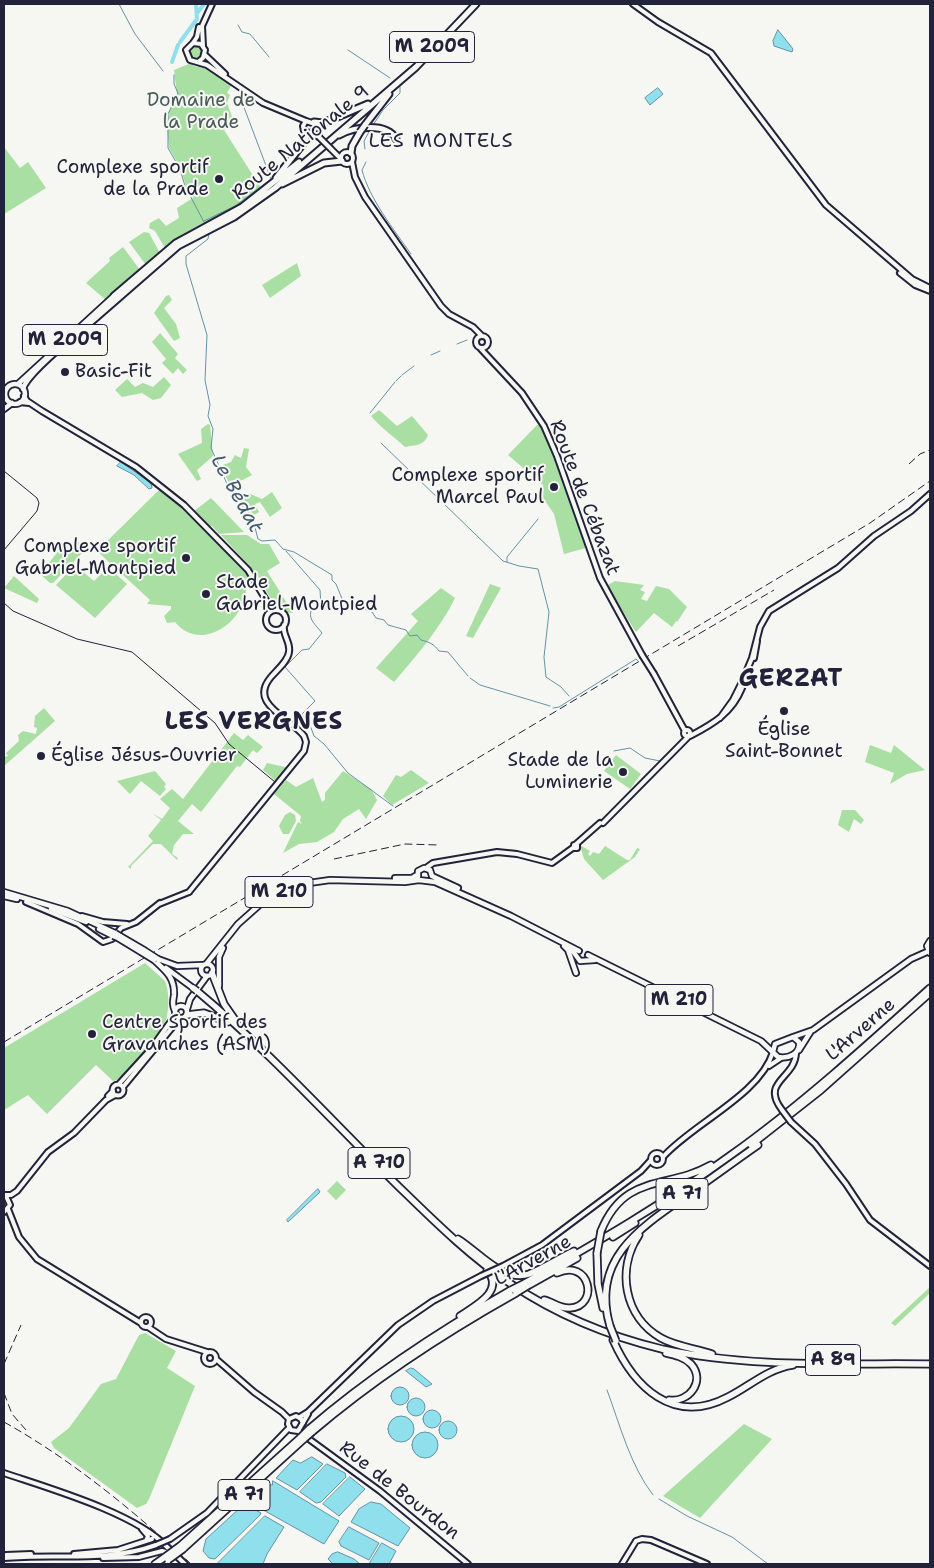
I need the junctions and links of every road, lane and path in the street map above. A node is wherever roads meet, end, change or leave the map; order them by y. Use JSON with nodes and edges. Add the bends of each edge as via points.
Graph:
{"nodes":[{"id":1,"x":211,"y":4,"type":"edge"},
{"id":2,"x":475,"y":4,"type":"edge"},
{"id":3,"x":633,"y":4,"type":"edge"},
{"id":4,"x":193,"y":43,"type":"junction"},
{"id":5,"x":204,"y":48,"type":"junction"},
{"id":6,"x":205,"y":54,"type":"junction"},
{"id":7,"x":198,"y":62,"type":"junction"},
{"id":8,"x":404,"y":79,"type":"junction"},
{"id":9,"x":246,"y":91,"type":"junction"},
{"id":10,"x":368,"y":104,"type":"junction"},
{"id":11,"x":284,"y":112,"type":"junction"},
{"id":12,"x":306,"y":121,"type":"junction"},
{"id":13,"x":314,"y":122,"type":"junction"},
{"id":14,"x":303,"y":126,"type":"junction"},
{"id":15,"x":315,"y":129,"type":"junction"},
{"id":16,"x":308,"y":132,"type":"junction"},
{"id":17,"x":319,"y":137,"type":"junction"},
{"id":18,"x":332,"y":138,"type":"junction"},
{"id":19,"x":396,"y":139,"type":"dead end"},
{"id":20,"x":331,"y":149,"type":"junction"},
{"id":21,"x":343,"y":153,"type":"junction"},
{"id":22,"x":351,"y":153,"type":"junction"},
{"id":23,"x":343,"y":161,"type":"junction"},
{"id":24,"x":352,"y":162,"type":"junction"},
{"id":25,"x":355,"y":177,"type":"junction"},
{"id":26,"x":273,"y":186,"type":"junction"},
{"id":27,"x":930,"y":290,"type":"edge"},
{"id":28,"x":114,"y":296,"type":"joint"},
{"id":29,"x":92,"y":321,"type":"joint"},
{"id":30,"x":469,"y":324,"type":"junction"},
{"id":31,"x":482,"y":336,"type":"junction"},
{"id":32,"x":476,"y":338,"type":"junction"},
{"id":33,"x":486,"y":347,"type":"junction"},
{"id":34,"x":481,"y":348,"type":"junction"},
{"id":35,"x":493,"y":362,"type":"junction"},
{"id":36,"x":18,"y":384,"type":"junction"},
{"id":37,"x":23,"y":389,"type":"junction"},
{"id":38,"x":24,"y":396,"type":"junction"},
{"id":39,"x":6,"y":398,"type":"junction"},
{"id":40,"x":20,"y":402,"type":"junction"},
{"id":41,"x":12,"y":403,"type":"junction"},
{"id":42,"x":4,"y":404,"type":"edge"},
{"id":43,"x":31,"y":404,"type":"junction"},
{"id":44,"x":4,"y":409,"type":"edge"},
{"id":45,"x":930,"y":494,"type":"edge"},
{"id":46,"x":825,"y":574,"type":"junction"},
{"id":47,"x":788,"y":598,"type":"junction"},
{"id":48,"x":272,"y":610,"type":"junction"},
{"id":49,"x":284,"y":625,"type":"junction"},
{"id":50,"x":274,"y":629,"type":"junction"},
{"id":51,"x":286,"y":639,"type":"junction"},
{"id":52,"x":266,"y":683,"type":"junction"},
{"id":53,"x":688,"y":733,"type":"junction"},
{"id":54,"x":295,"y":764,"type":"junction"},
{"id":55,"x":290,"y":772,"type":"junction"},
{"id":56,"x":429,"y":871,"type":"junction"},
{"id":57,"x":418,"y":877,"type":"junction"},
{"id":58,"x":428,"y":881,"type":"junction"},
{"id":59,"x":189,"y":892,"type":"junction"},
{"id":60,"x":4,"y":894,"type":"edge"},
{"id":61,"x":26,"y":902,"type":"junction"},
{"id":62,"x":492,"y":907,"type":"junction"},
{"id":63,"x":72,"y":913,"type":"junction"},
{"id":64,"x":138,"y":920,"type":"junction"},
{"id":65,"x":117,"y":936,"type":"junction"},
{"id":66,"x":553,"y":937,"type":"junction"},
{"id":67,"x":226,"y":940,"type":"junction"},
{"id":68,"x":930,"y":941,"type":"edge"},
{"id":69,"x":929,"y":951,"type":"edge"},
{"id":70,"x":578,"y":953,"type":"junction"},
{"id":71,"x":587,"y":958,"type":"junction"},
{"id":72,"x":156,"y":959,"type":"junction"},
{"id":73,"x":205,"y":964,"type":"junction"},
{"id":74,"x":210,"y":972,"type":"junction"},
{"id":75,"x":201,"y":973,"type":"junction"},
{"id":76,"x":576,"y":973,"type":"dead end"},
{"id":77,"x":196,"y":988,"type":"junction"},
{"id":78,"x":930,"y":988,"type":"edge"},
{"id":79,"x":219,"y":992,"type":"junction"},
{"id":80,"x":930,"y":993,"type":"edge"},
{"id":81,"x":182,"y":1006,"type":"junction"},
{"id":82,"x":175,"y":1013,"type":"junction"},
{"id":83,"x":185,"y":1014,"type":"junction"},
{"id":84,"x":239,"y":1025,"type":"junction"},
{"id":85,"x":812,"y":1030,"type":"junction"},
{"id":86,"x":793,"y":1037,"type":"junction"},
{"id":87,"x":761,"y":1041,"type":"junction"},
{"id":88,"x":253,"y":1042,"type":"junction"},
{"id":89,"x":777,"y":1042,"type":"junction"},
{"id":90,"x":773,"y":1052,"type":"junction"},
{"id":91,"x":797,"y":1052,"type":"junction"},
{"id":92,"x":784,"y":1058,"type":"junction"},
{"id":93,"x":792,"y":1069,"type":"junction"},
{"id":94,"x":763,"y":1071,"type":"junction"},
{"id":95,"x":121,"y":1086,"type":"junction"},
{"id":96,"x":824,"y":1087,"type":"junction"},
{"id":97,"x":114,"y":1093,"type":"junction"},
{"id":98,"x":733,"y":1154,"type":"junction"},
{"id":99,"x":662,"y":1155,"type":"junction"},
{"id":100,"x":651,"y":1160,"type":"junction"},
{"id":101,"x":654,"y":1164,"type":"junction"},
{"id":102,"x":640,"y":1171,"type":"junction"},
{"id":103,"x":15,"y":1192,"type":"junction"},
{"id":104,"x":4,"y":1195,"type":"edge"},
{"id":105,"x":10,"y":1203,"type":"junction"},
{"id":106,"x":5,"y":1212,"type":"edge"},
{"id":107,"x":660,"y":1214,"type":"junction"},
{"id":108,"x":604,"y":1238,"type":"junction"},
{"id":109,"x":458,"y":1239,"type":"junction"},
{"id":110,"x":481,"y":1262,"type":"junction"},
{"id":111,"x":930,"y":1266,"type":"edge"},
{"id":112,"x":527,"y":1284,"type":"junction"},
{"id":113,"x":514,"y":1292,"type":"junction"},
{"id":114,"x":544,"y":1300,"type":"junction"},
{"id":115,"x":142,"y":1321,"type":"junction"},
{"id":116,"x":149,"y":1325,"type":"junction"},
{"id":117,"x":609,"y":1325,"type":"junction"},
{"id":118,"x":435,"y":1335,"type":"junction"},
{"id":119,"x":614,"y":1340,"type":"junction"},
{"id":120,"x":636,"y":1342,"type":"junction"},
{"id":121,"x":205,"y":1354,"type":"junction"},
{"id":122,"x":712,"y":1354,"type":"junction"},
{"id":123,"x":216,"y":1359,"type":"junction"},
{"id":124,"x":930,"y":1362,"type":"edge"},
{"id":125,"x":817,"y":1363,"type":"junction"},
{"id":126,"x":213,"y":1364,"type":"junction"},
{"id":127,"x":225,"y":1369,"type":"junction"},
{"id":128,"x":341,"y":1380,"type":"junction"},
{"id":129,"x":265,"y":1400,"type":"junction"},
{"id":130,"x":294,"y":1416,"type":"junction"},
{"id":131,"x":300,"y":1417,"type":"junction"},
{"id":132,"x":289,"y":1420,"type":"junction"},
{"id":133,"x":289,"y":1428,"type":"junction"},
{"id":134,"x":307,"y":1428,"type":"junction"},
{"id":135,"x":299,"y":1435,"type":"junction"},
{"id":136,"x":312,"y":1440,"type":"junction"},
{"id":137,"x":261,"y":1460,"type":"junction"},
{"id":138,"x":4,"y":1473,"type":"edge"},
{"id":139,"x":138,"y":1525,"type":"junction"},
{"id":140,"x":142,"y":1528,"type":"junction"},
{"id":141,"x":152,"y":1539,"type":"junction"},
{"id":142,"x":146,"y":1541,"type":"junction"},
{"id":143,"x":166,"y":1546,"type":"junction"},
{"id":144,"x":74,"y":1554,"type":"junction"},
{"id":145,"x":123,"y":1554,"type":"junction"},
{"id":146,"x":168,"y":1556,"type":"junction"},
{"id":147,"x":4,"y":1557,"type":"edge"},
{"id":148,"x":81,"y":1557,"type":"junction"},
{"id":149,"x":155,"y":1564,"type":"edge"},
{"id":150,"x":162,"y":1564,"type":"edge"},
{"id":151,"x":183,"y":1564,"type":"edge"},
{"id":152,"x":468,"y":1564,"type":"edge"},
{"id":153,"x":622,"y":1564,"type":"edge"},
{"id":154,"x":707,"y":1564,"type":"edge"}],
"edges":[{"from":1,"to":4,"type":"main road","via":[[202,17]]},
{"from":1,"to":5,"type":"main road","via":[[202,26]]},
{"from":2,"to":8,"type":"highway","name":"Route Nationale 9","number":"M 2009"},
{"from":2,"to":10,"type":"highway","name":"Route Nationale 9","number":"M 2009","via":[[421,59]]},
{"from":3,"to":27,"type":"main road","via":[[711,53],[820,198],[916,283]]},
{"from":4,"to":5,"type":"main road"},
{"from":4,"to":7,"type":"main road","via":[[188,46],[186,54],[190,60]]},
{"from":5,"to":6,"type":"main road"},
{"from":6,"to":7,"type":"main road"},
{"from":6,"to":9,"type":"main road"},
{"from":7,"to":9,"type":"main road"},
{"from":8,"to":18,"type":"highway","name":"Route Nationale 9","number":"M 2009"},
{"from":8,"to":22,"type":"highway","bridge":true,"via":[[365,125],[351,147]]},
{"from":9,"to":11,"type":"main road"},
{"from":10,"to":13,"type":"highway","via":[[323,123]]},
{"from":10,"to":26,"type":"highway","name":"Route Nationale 9","number":"M 2009"},
{"from":11,"to":12,"type":"main road"},
{"from":11,"to":14,"type":"main road"},
{"from":12,"to":13,"type":"main road"},
{"from":12,"to":14,"type":"main road"},
{"from":13,"to":15,"type":"main road"},
{"from":14,"to":16,"type":"main road"},
{"from":15,"to":16,"type":"main road"},
{"from":15,"to":17,"type":"main road"},
{"from":16,"to":17,"type":"main road"},
{"from":16,"to":26,"type":"highway","via":[[306,140]]},
{"from":17,"to":20,"type":"main road","bridge":true},
{"from":18,"to":19,"type":"highway","via":[[351,129],[372,128],[388,132]]},
{"from":18,"to":26,"type":"highway","name":"Route Nationale 9","number":"M 2009"},
{"from":20,"to":21,"type":"main road"},
{"from":20,"to":23,"type":"main road"},
{"from":21,"to":22,"type":"main road"},
{"from":21,"to":23,"type":"main road"},
{"from":22,"to":24,"type":"main road","via":[[354,156]]},
{"from":23,"to":24,"type":"main road"},
{"from":23,"to":25,"type":"main road"},
{"from":23,"to":26,"type":"highway","via":[[324,163]]},
{"from":24,"to":25,"type":"main road"},
{"from":25,"to":30,"type":"main road","via":[[367,201],[442,306],[449,314]]},
{"from":26,"to":28,"type":"highway","name":"Route Nationale 9","number":"M 2009","via":[[242,207],[182,239]]},
{"from":26,"to":29,"type":"highway","name":"Route Nationale 9","number":"M 2009","via":[[234,217],[178,246]]},
{"from":28,"to":36,"type":"main road","number":"M 2009"},
{"from":29,"to":37,"type":"main road","name":"Route Nationale 9","number":"M 2009","via":[[38,370]]},
{"from":30,"to":31,"type":"main road"},
{"from":30,"to":32,"type":"main road"},
{"from":31,"to":32,"type":"main road"},
{"from":31,"to":33,"type":"main road","via":[[487,340]]},
{"from":32,"to":34,"type":"main road","via":[[476,344]]},
{"from":33,"to":34,"type":"main road"},
{"from":33,"to":35,"type":"main road","name":"Route de Cébazat"},
{"from":34,"to":35,"type":"main road","name":"Route de Cébazat"},
{"from":35,"to":53,"type":"main road","name":"Route de Cébazat","bridge":true,"via":[[522,393],[544,426],[600,578]]},
{"from":36,"to":37,"type":"main road"},
{"from":36,"to":39,"type":"main road","via":[[8,387]]},
{"from":37,"to":38,"type":"main road"},
{"from":38,"to":40,"type":"main road"},
{"from":38,"to":43,"type":"main road"},
{"from":39,"to":41,"type":"main road"},
{"from":39,"to":42,"type":"main road"},
{"from":40,"to":41,"type":"main road"},
{"from":40,"to":43,"type":"main road"},
{"from":41,"to":44,"type":"main road"},
{"from":43,"to":48,"type":"main road","via":[[136,468],[184,505],[244,565]]},
{"from":45,"to":46,"type":"main road"},
{"from":46,"to":47,"type":"main road"},
{"from":46,"to":47,"type":"main road"},
{"from":47,"to":53,"type":"main road","via":[[767,614],[752,661],[732,705],[720,718]]},
{"from":48,"to":49,"type":"main road","via":[[283,613]]},
{"from":48,"to":50,"type":"main road","via":[[266,621]]},
{"from":49,"to":50,"type":"main road"},
{"from":49,"to":51,"type":"main road"},
{"from":50,"to":51,"type":"main road"},
{"from":51,"to":52,"type":"main road","via":[[288,655]]},
{"from":52,"to":54,"type":"main road","via":[[263,690],[265,700],[305,738],[304,751]]},
{"from":52,"to":55,"type":"main road","via":[[268,702],[307,737],[306,752]]},
{"from":53,"to":56,"type":"main road","via":[[602,823],[557,861],[549,864],[501,852],[436,863]]},
{"from":54,"to":55,"type":"main road"},
{"from":54,"to":59,"type":"main road"},
{"from":55,"to":59,"type":"main road"},
{"from":56,"to":57,"type":"main road","via":[[420,870]]},
{"from":56,"to":58,"type":"main road"},
{"from":56,"to":62,"type":"main road"},
{"from":57,"to":58,"type":"main road"},
{"from":57,"to":67,"type":"main road","number":"M 210","via":[[404,882],[312,882],[285,889],[254,908]]},
{"from":58,"to":62,"type":"main road"},
{"from":59,"to":64,"type":"main road","via":[[159,904]]},
{"from":60,"to":61,"type":"main road"},
{"from":60,"to":63,"type":"main road"},
{"from":61,"to":64,"type":"main road","via":[[78,924],[104,942]]},
{"from":61,"to":65,"type":"main road","via":[[82,920]]},
{"from":62,"to":66,"type":"main road"},
{"from":63,"to":64,"type":"main road","via":[[123,925]]},
{"from":63,"to":65,"type":"main road"},
{"from":65,"to":72,"type":"main road","bridge":true},
{"from":66,"to":70,"type":"main road"},
{"from":66,"to":76,"type":"main road","via":[[568,950]]},
{"from":67,"to":73,"type":"main road","number":"M 210"},
{"from":67,"to":74,"type":"main road","number":"M 210"},
{"from":67,"to":79,"type":"main road","via":[[219,957]]},
{"from":68,"to":69,"type":"main road"},
{"from":69,"to":85,"type":"main road","via":[[920,954]]},
{"from":70,"to":71,"type":"main road","via":[[585,951]]},
{"from":70,"to":71,"type":"main road","via":[[580,961]]},
{"from":71,"to":87,"type":"main road","number":"M 210"},
{"from":72,"to":73,"type":"main road","via":[[177,966]]},
{"from":72,"to":77,"type":"main road"},
{"from":72,"to":82,"type":"main road","via":[[173,980],[172,1005]]},
{"from":73,"to":74,"type":"main road"},
{"from":73,"to":75,"type":"main road"},
{"from":74,"to":75,"type":"main road"},
{"from":74,"to":79,"type":"highway"},
{"from":74,"to":83,"type":"main road","number":"M 210","via":[[190,999]]},
{"from":75,"to":81,"type":"main road","via":[[200,980]]},
{"from":77,"to":84,"type":"highway","number":"A 710"},
{"from":77,"to":88,"type":"highway","number":"A 710"},
{"from":78,"to":98,"type":"highway","name":"L'Arverne","number":"A 71","via":[[816,1088]]},
{"from":79,"to":84,"type":"highway"},
{"from":80,"to":96,"type":"highway","name":"L'Arverne","number":"A 71"},
{"from":81,"to":82,"type":"main road"},
{"from":81,"to":83,"type":"main road"},
{"from":82,"to":83,"type":"main road"},
{"from":82,"to":95,"type":"main road"},
{"from":83,"to":88,"type":"highway","via":[[198,1012],[222,1018]]},
{"from":83,"to":95,"type":"main road","number":"M 210"},
{"from":84,"to":109,"type":"highway","number":"A 710"},
{"from":85,"to":86,"type":"main road"},
{"from":85,"to":91,"type":"main road"},
{"from":86,"to":89,"type":"main road"},
{"from":86,"to":91,"type":"main road","via":[[798,1042]]},
{"from":87,"to":89,"type":"main road","number":"M 210"},
{"from":87,"to":90,"type":"main road","number":"M 210"},
{"from":88,"to":110,"type":"highway","number":"A 710","via":[[432,1219]]},
{"from":89,"to":90,"type":"main road"},
{"from":90,"to":92,"type":"main road"},
{"from":90,"to":94,"type":"main road"},
{"from":91,"to":92,"type":"main road"},
{"from":91,"to":93,"type":"main road"},
{"from":92,"to":93,"type":"main road","via":[[792,1062]]},
{"from":92,"to":94,"type":"main road"},
{"from":93,"to":111,"type":"main road","bridge":true,"via":[[779,1081],[775,1090],[775,1099],[782,1110],[815,1144],[870,1220]]},
{"from":94,"to":99,"type":"main road","via":[[724,1108]]},
{"from":95,"to":97,"type":"main road","via":[[114,1086]]},
{"from":95,"to":97,"type":"main road","via":[[122,1094]]},
{"from":96,"to":107,"type":"highway","via":[[770,1135]]},
{"from":96,"to":112,"type":"highway","name":"L'Arverne","number":"A 71","via":[[754,1143],[687,1190],[626,1230]]},
{"from":97,"to":103,"type":"main road","via":[[66,1140],[40,1160]]},
{"from":98,"to":108,"type":"highway","name":"L'Arverne","number":"A 71"},
{"from":98,"to":117,"type":"highway","bridge":true,"via":[[695,1173],[650,1184],[632,1192],[616,1206],[601,1231],[597,1253],[598,1284]]},
{"from":99,"to":100,"type":"main road","via":[[654,1153]]},
{"from":99,"to":101,"type":"main road","via":[[662,1163]]},
{"from":100,"to":101,"type":"main road"},
{"from":100,"to":102,"type":"main road"},
{"from":101,"to":102,"type":"main road"},
{"from":102,"to":128,"type":"main road","bridge":true,"via":[[542,1245],[444,1294],[411,1315]]},
{"from":103,"to":104,"type":"main road"},
{"from":103,"to":105,"type":"main road"},
{"from":104,"to":105,"type":"main road"},
{"from":105,"to":106,"type":"main road"},
{"from":106,"to":115,"type":"main road","via":[[24,1245],[37,1259],[130,1318]]},
{"from":107,"to":117,"type":"highway","via":[[627,1243],[610,1270],[605,1299]]},
{"from":107,"to":122,"type":"highway","via":[[642,1231],[629,1254],[626,1277],[631,1303],[643,1323],[661,1338]]},
{"from":108,"to":109,"type":"highway","via":[[518,1276],[500,1270]]},
{"from":108,"to":112,"type":"highway","name":"L'Arverne","number":"A 71"},
{"from":109,"to":114,"type":"highway","number":"A 710","via":[[501,1274]]},
{"from":110,"to":118,"type":"highway","via":[[492,1278],[491,1291]]},
{"from":110,"to":120,"type":"highway","number":"A 710","via":[[511,1285],[558,1312]]},
{"from":112,"to":113,"type":"highway","name":"L'Arverne","number":"A 71","bridge":true},
{"from":112,"to":114,"type":"highway","via":[[568,1270],[578,1272],[586,1279],[588,1295],[577,1307],[566,1308]]},
{"from":113,"to":118,"type":"highway","name":"L'Arverne","number":"A 71"},
{"from":113,"to":134,"type":"highway","name":"L'Arverne","number":"A 71","via":[[414,1353]]},
{"from":114,"to":122,"type":"highway","number":"A 710","via":[[621,1334]]},
{"from":115,"to":116,"type":"main road"},
{"from":115,"to":116,"type":"main road","via":[[148,1318]]},
{"from":116,"to":121,"type":"main road","via":[[157,1334]]},
{"from":117,"to":119,"type":"highway","bridge":true},
{"from":118,"to":134,"type":"highway","name":"L'Arverne","number":"A 71","via":[[371,1378]]},
{"from":119,"to":120,"type":"highway","via":[[633,1372],[650,1390],[671,1400],[681,1400],[690,1394],[696,1377],[689,1363]]},
{"from":119,"to":125,"type":"highway","via":[[627,1367],[644,1388],[659,1398],[683,1406],[718,1402],[769,1372]]},
{"from":120,"to":125,"type":"highway","number":"A 710","via":[[712,1357]]},
{"from":121,"to":123,"type":"main road","via":[[214,1354]]},
{"from":121,"to":126,"type":"main road","via":[[206,1364]]},
{"from":122,"to":124,"type":"highway","number":"A 89"},
{"from":123,"to":126,"type":"main road"},
{"from":123,"to":127,"type":"main road"},
{"from":124,"to":125,"type":"highway","number":"A 89"},
{"from":126,"to":127,"type":"main road"},
{"from":127,"to":129,"type":"main road"},
{"from":128,"to":131,"type":"main road"},
{"from":128,"to":134,"type":"main road"},
{"from":129,"to":130,"type":"main road"},
{"from":129,"to":132,"type":"main road"},
{"from":130,"to":131,"type":"main road"},
{"from":130,"to":132,"type":"main road"},
{"from":131,"to":134,"type":"main road","name":"Rue de Bourdon"},
{"from":132,"to":133,"type":"main road"},
{"from":133,"to":135,"type":"main road","name":"Rue de Bourdon"},
{"from":133,"to":137,"type":"main road"},
{"from":134,"to":135,"type":"highway","name":"L'Arverne","number":"A 71","bridge":true},
{"from":134,"to":135,"type":"main road"},
{"from":134,"to":136,"type":"main road","name":"Rue de Bourdon"},
{"from":135,"to":136,"type":"main road","name":"Rue de Bourdon"},
{"from":135,"to":137,"type":"main road"},
{"from":135,"to":146,"type":"highway","name":"L'Arverne","number":"A 71","bridge":true},
{"from":136,"to":152,"type":"main road","name":"Rue de Bourdon"},
{"from":137,"to":145,"type":"main road","bridge":true,"via":[[207,1513],[170,1539]]},
{"from":138,"to":139,"type":"main road"},
{"from":139,"to":140,"type":"main road"},
{"from":139,"to":143,"type":"main road"},
{"from":140,"to":141,"type":"main road"},
{"from":140,"to":142,"type":"main road","via":[[147,1535]]},
{"from":141,"to":142,"type":"main road"},
{"from":141,"to":143,"type":"main road"},
{"from":141,"to":146,"type":"main road"},
{"from":142,"to":144,"type":"main road","via":[[118,1550]]},
{"from":143,"to":151,"type":"main road"},
{"from":144,"to":145,"type":"main road"},
{"from":144,"to":147,"type":"main road"},
{"from":145,"to":148,"type":"main road"},
{"from":146,"to":148,"type":"main road","via":[[162,1550],[130,1559]]},
{"from":146,"to":149,"type":"highway","name":"L'Arverne","number":"A 71"},
{"from":146,"to":150,"type":"highway","name":"L'Arverne","number":"A 71"},
{"from":146,"to":151,"type":"main road"},
{"from":147,"to":148,"type":"main road"},
{"from":153,"to":154,"type":"main road","via":[[636,1541],[647,1538]]}]}
